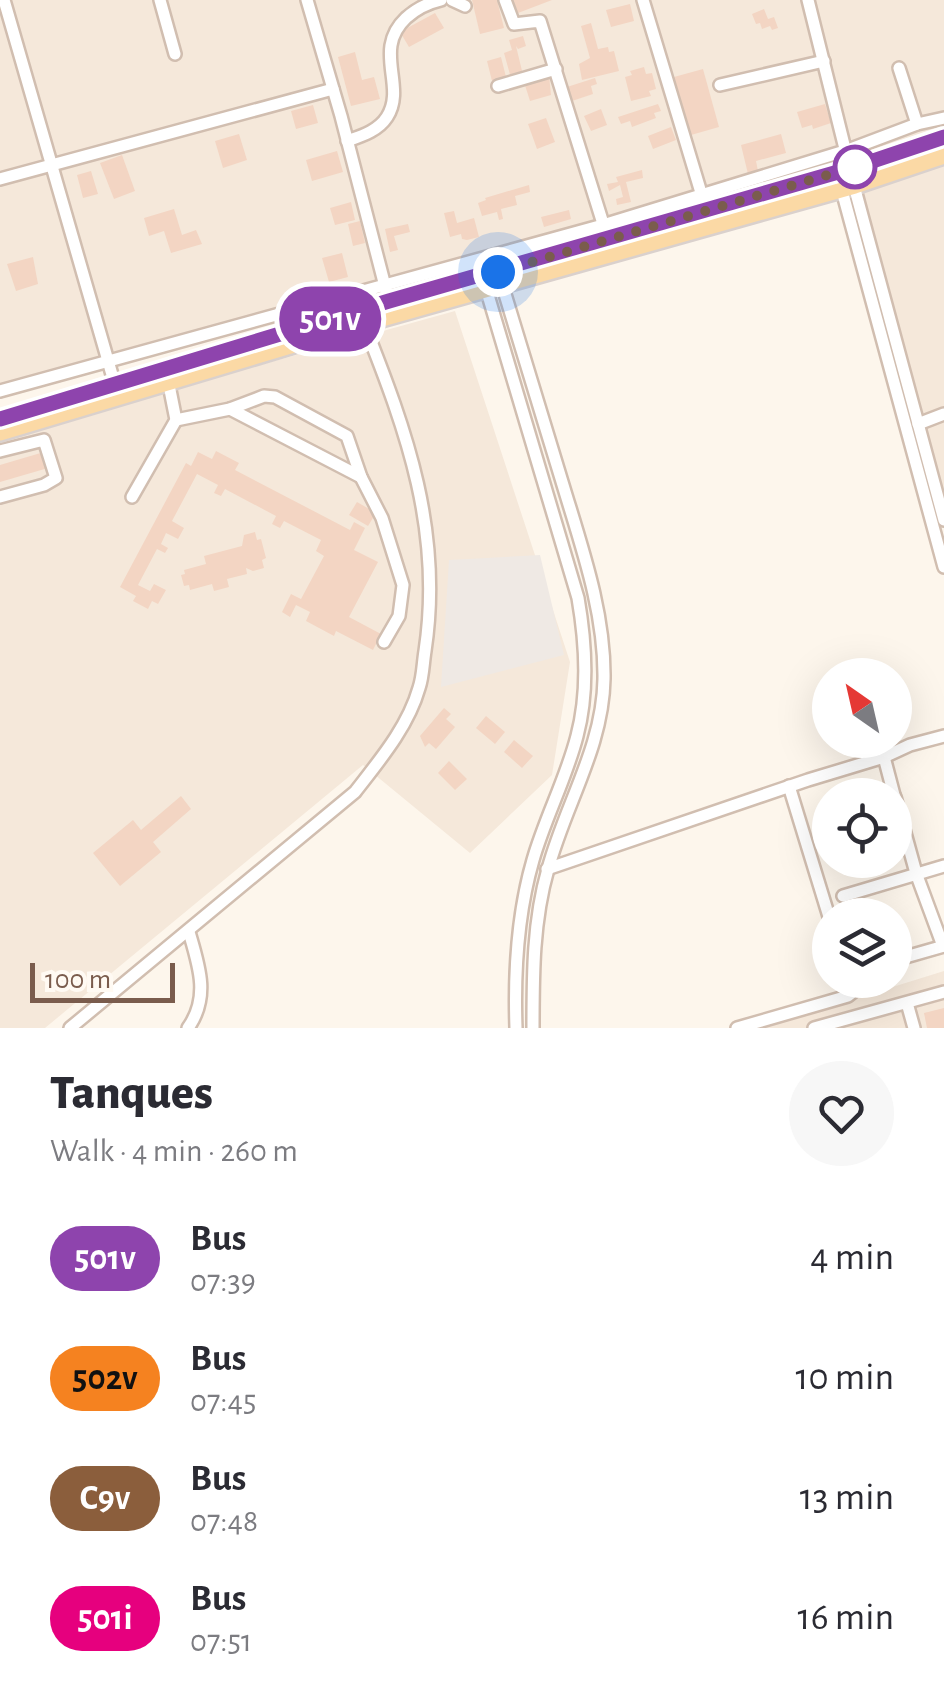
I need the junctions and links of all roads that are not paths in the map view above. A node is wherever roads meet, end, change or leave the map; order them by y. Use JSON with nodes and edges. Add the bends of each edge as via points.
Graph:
{"nodes":[{"id":1,"x":4,"y":0,"type":"edge"},
{"id":2,"x":160,"y":0,"type":"edge"},
{"id":3,"x":306,"y":0,"type":"edge"},
{"id":4,"x":441,"y":0,"type":"edge"},
{"id":5,"x":452,"y":0,"type":"edge"},
{"id":6,"x":506,"y":0,"type":"edge"},
{"id":7,"x":642,"y":0,"type":"edge"},
{"id":8,"x":808,"y":0,"type":"edge"},
{"id":9,"x":465,"y":6,"type":"dead end"},
{"id":10,"x":175,"y":54,"type":"dead end"},
{"id":11,"x":824,"y":61,"type":"junction"},
{"id":12,"x":899,"y":68,"type":"dead end"},
{"id":13,"x":556,"y":69,"type":"junction"},
{"id":14,"x":720,"y":85,"type":"dead end"},
{"id":15,"x":498,"y":86,"type":"dead end"},
{"id":16,"x":333,"y":89,"type":"junction"},
{"id":17,"x":944,"y":118,"type":"edge"},
{"id":18,"x":917,"y":124,"type":"junction"},
{"id":19,"x":944,"y":137,"type":"edge"},
{"id":20,"x":347,"y":141,"type":"junction"},
{"id":21,"x":848,"y":150,"type":"junction"},
{"id":22,"x":944,"y":156,"type":"edge"},
{"id":23,"x":51,"y":166,"type":"junction"},
{"id":24,"x":844,"y":170,"type":"junction"},
{"id":25,"x":0,"y":179,"type":"edge"},
{"id":26,"x":847,"y":188,"type":"junction"},
{"id":27,"x":702,"y":193,"type":"junction"},
{"id":28,"x":705,"y":210,"type":"junction"},
{"id":29,"x":605,"y":232,"type":"junction"},
{"id":30,"x":493,"y":281,"type":"junction"},
{"id":31,"x":387,"y":293,"type":"junction"},
{"id":32,"x":364,"y":324,"type":"junction"},
{"id":33,"x":108,"y":362,"type":"junction"},
{"id":34,"x":168,"y":380,"type":"junction"},
{"id":35,"x":115,"y":385,"type":"junction"},
{"id":36,"x":0,"y":391,"type":"edge"},
{"id":37,"x":230,"y":408,"type":"junction"},
{"id":38,"x":944,"y":414,"type":"edge"},
{"id":39,"x":0,"y":419,"type":"edge"},
{"id":40,"x":176,"y":420,"type":"junction"},
{"id":41,"x":918,"y":424,"type":"junction"},
{"id":42,"x":0,"y":433,"type":"edge"},
{"id":43,"x":0,"y":451,"type":"edge"},
{"id":44,"x":361,"y":477,"type":"junction"},
{"id":45,"x":0,"y":496,"type":"edge"},
{"id":46,"x":132,"y":496,"type":"dead end"},
{"id":47,"x":944,"y":520,"type":"edge"},
{"id":48,"x":944,"y":567,"type":"edge"},
{"id":49,"x":384,"y":642,"type":"dead end"},
{"id":50,"x":944,"y":736,"type":"edge"},
{"id":51,"x":912,"y":744,"type":"edge"},
{"id":52,"x":881,"y":758,"type":"edge"},
{"id":53,"x":789,"y":786,"type":"junction"},
{"id":54,"x":912,"y":859,"type":"edge"},
{"id":55,"x":944,"y":866,"type":"edge"},
{"id":56,"x":548,"y":869,"type":"junction"},
{"id":57,"x":916,"y":874,"type":"junction"},
{"id":58,"x":843,"y":896,"type":"dead end"},
{"id":59,"x":823,"y":898,"type":"edge"},
{"id":60,"x":189,"y":932,"type":"junction"},
{"id":61,"x":943,"y":946,"type":"edge"},
{"id":62,"x":912,"y":955,"type":"edge"},
{"id":63,"x":944,"y":992,"type":"edge"},
{"id":64,"x":841,"y":998,"type":"edge"},
{"id":65,"x":906,"y":1002,"type":"junction"},
{"id":66,"x":70,"y":1028,"type":"edge"},
{"id":67,"x":188,"y":1028,"type":"edge"},
{"id":68,"x":516,"y":1028,"type":"edge"},
{"id":69,"x":533,"y":1028,"type":"edge"},
{"id":70,"x":737,"y":1028,"type":"edge"},
{"id":71,"x":814,"y":1028,"type":"edge"},
{"id":72,"x":914,"y":1028,"type":"edge"}],
"edges":[{"from":1,"to":23,"type":"street"},
{"from":2,"to":10,"type":"street"},
{"from":3,"to":16,"type":"street"},
{"from":4,"to":20,"type":"street","via":[[396,28],[387,117]]},
{"from":5,"to":9,"type":"street"},
{"from":6,"to":13,"type":"street","via":[[514,24],[540,20]]},
{"from":7,"to":27,"type":"street"},
{"from":8,"to":11,"type":"street"},
{"from":11,"to":14,"type":"street"},
{"from":11,"to":21,"type":"street"},
{"from":12,"to":18,"type":"street"},
{"from":13,"to":15,"type":"street"},
{"from":13,"to":29,"type":"street"},
{"from":16,"to":20,"type":"street"},
{"from":16,"to":23,"type":"street"},
{"from":17,"to":18,"type":"street"},
{"from":18,"to":21,"type":"street"},
{"from":19,"to":24,"type":"main road"},
{"from":20,"to":31,"type":"street"},
{"from":21,"to":24,"type":"street"},
{"from":21,"to":27,"type":"street"},
{"from":22,"to":26,"type":"main road"},
{"from":23,"to":25,"type":"street"},
{"from":23,"to":33,"type":"street"},
{"from":24,"to":26,"type":"street"},
{"from":24,"to":28,"type":"main road"},
{"from":26,"to":30,"type":"main road"},
{"from":26,"to":41,"type":"street"},
{"from":26,"to":48,"type":"street"},
{"from":27,"to":28,"type":"street"},
{"from":27,"to":29,"type":"street"},
{"from":28,"to":29,"type":"main road"},
{"from":29,"to":30,"type":"main road"},
{"from":29,"to":31,"type":"street"},
{"from":30,"to":31,"type":"main road"},
{"from":30,"to":32,"type":"main road"},
{"from":30,"to":56,"type":"street","via":[[585,558],[600,628],[596,734]]},
{"from":30,"to":68,"type":"street","via":[[578,598],[586,669],[577,736],[526,888]]},
{"from":31,"to":33,"type":"street"},
{"from":31,"to":35,"type":"main road"},
{"from":32,"to":34,"type":"main road"},
{"from":32,"to":60,"type":"street","via":[[416,471],[428,529],[431,613],[419,690],[392,744],[355,792]]},
{"from":33,"to":35,"type":"street"},
{"from":33,"to":36,"type":"street"},
{"from":34,"to":40,"type":"street"},
{"from":34,"to":42,"type":"main road"},
{"from":35,"to":39,"type":"main road"},
{"from":37,"to":40,"type":"street"},
{"from":37,"to":44,"type":"street"},
{"from":37,"to":44,"type":"street","via":[[276,397],[337,428],[353,448]]},
{"from":38,"to":41,"type":"street"},
{"from":40,"to":46,"type":"street"},
{"from":41,"to":47,"type":"street"},
{"from":43,"to":45,"type":"street","via":[[44,440],[56,478]]},
{"from":44,"to":49,"type":"street","via":[[382,518],[402,585],[398,616]]},
{"from":50,"to":51,"type":"street"},
{"from":52,"to":53,"type":"street"},
{"from":53,"to":56,"type":"street"},
{"from":53,"to":59,"type":"street"},
{"from":54,"to":57,"type":"street"},
{"from":55,"to":57,"type":"street"},
{"from":56,"to":69,"type":"street","via":[[533,958]]},
{"from":57,"to":58,"type":"street"},
{"from":57,"to":61,"type":"street"},
{"from":60,"to":66,"type":"street"},
{"from":60,"to":67,"type":"street","via":[[202,983]]},
{"from":61,"to":62,"type":"street"},
{"from":63,"to":65,"type":"street"},
{"from":64,"to":70,"type":"street"},
{"from":65,"to":71,"type":"street"},
{"from":65,"to":72,"type":"street"}]}
